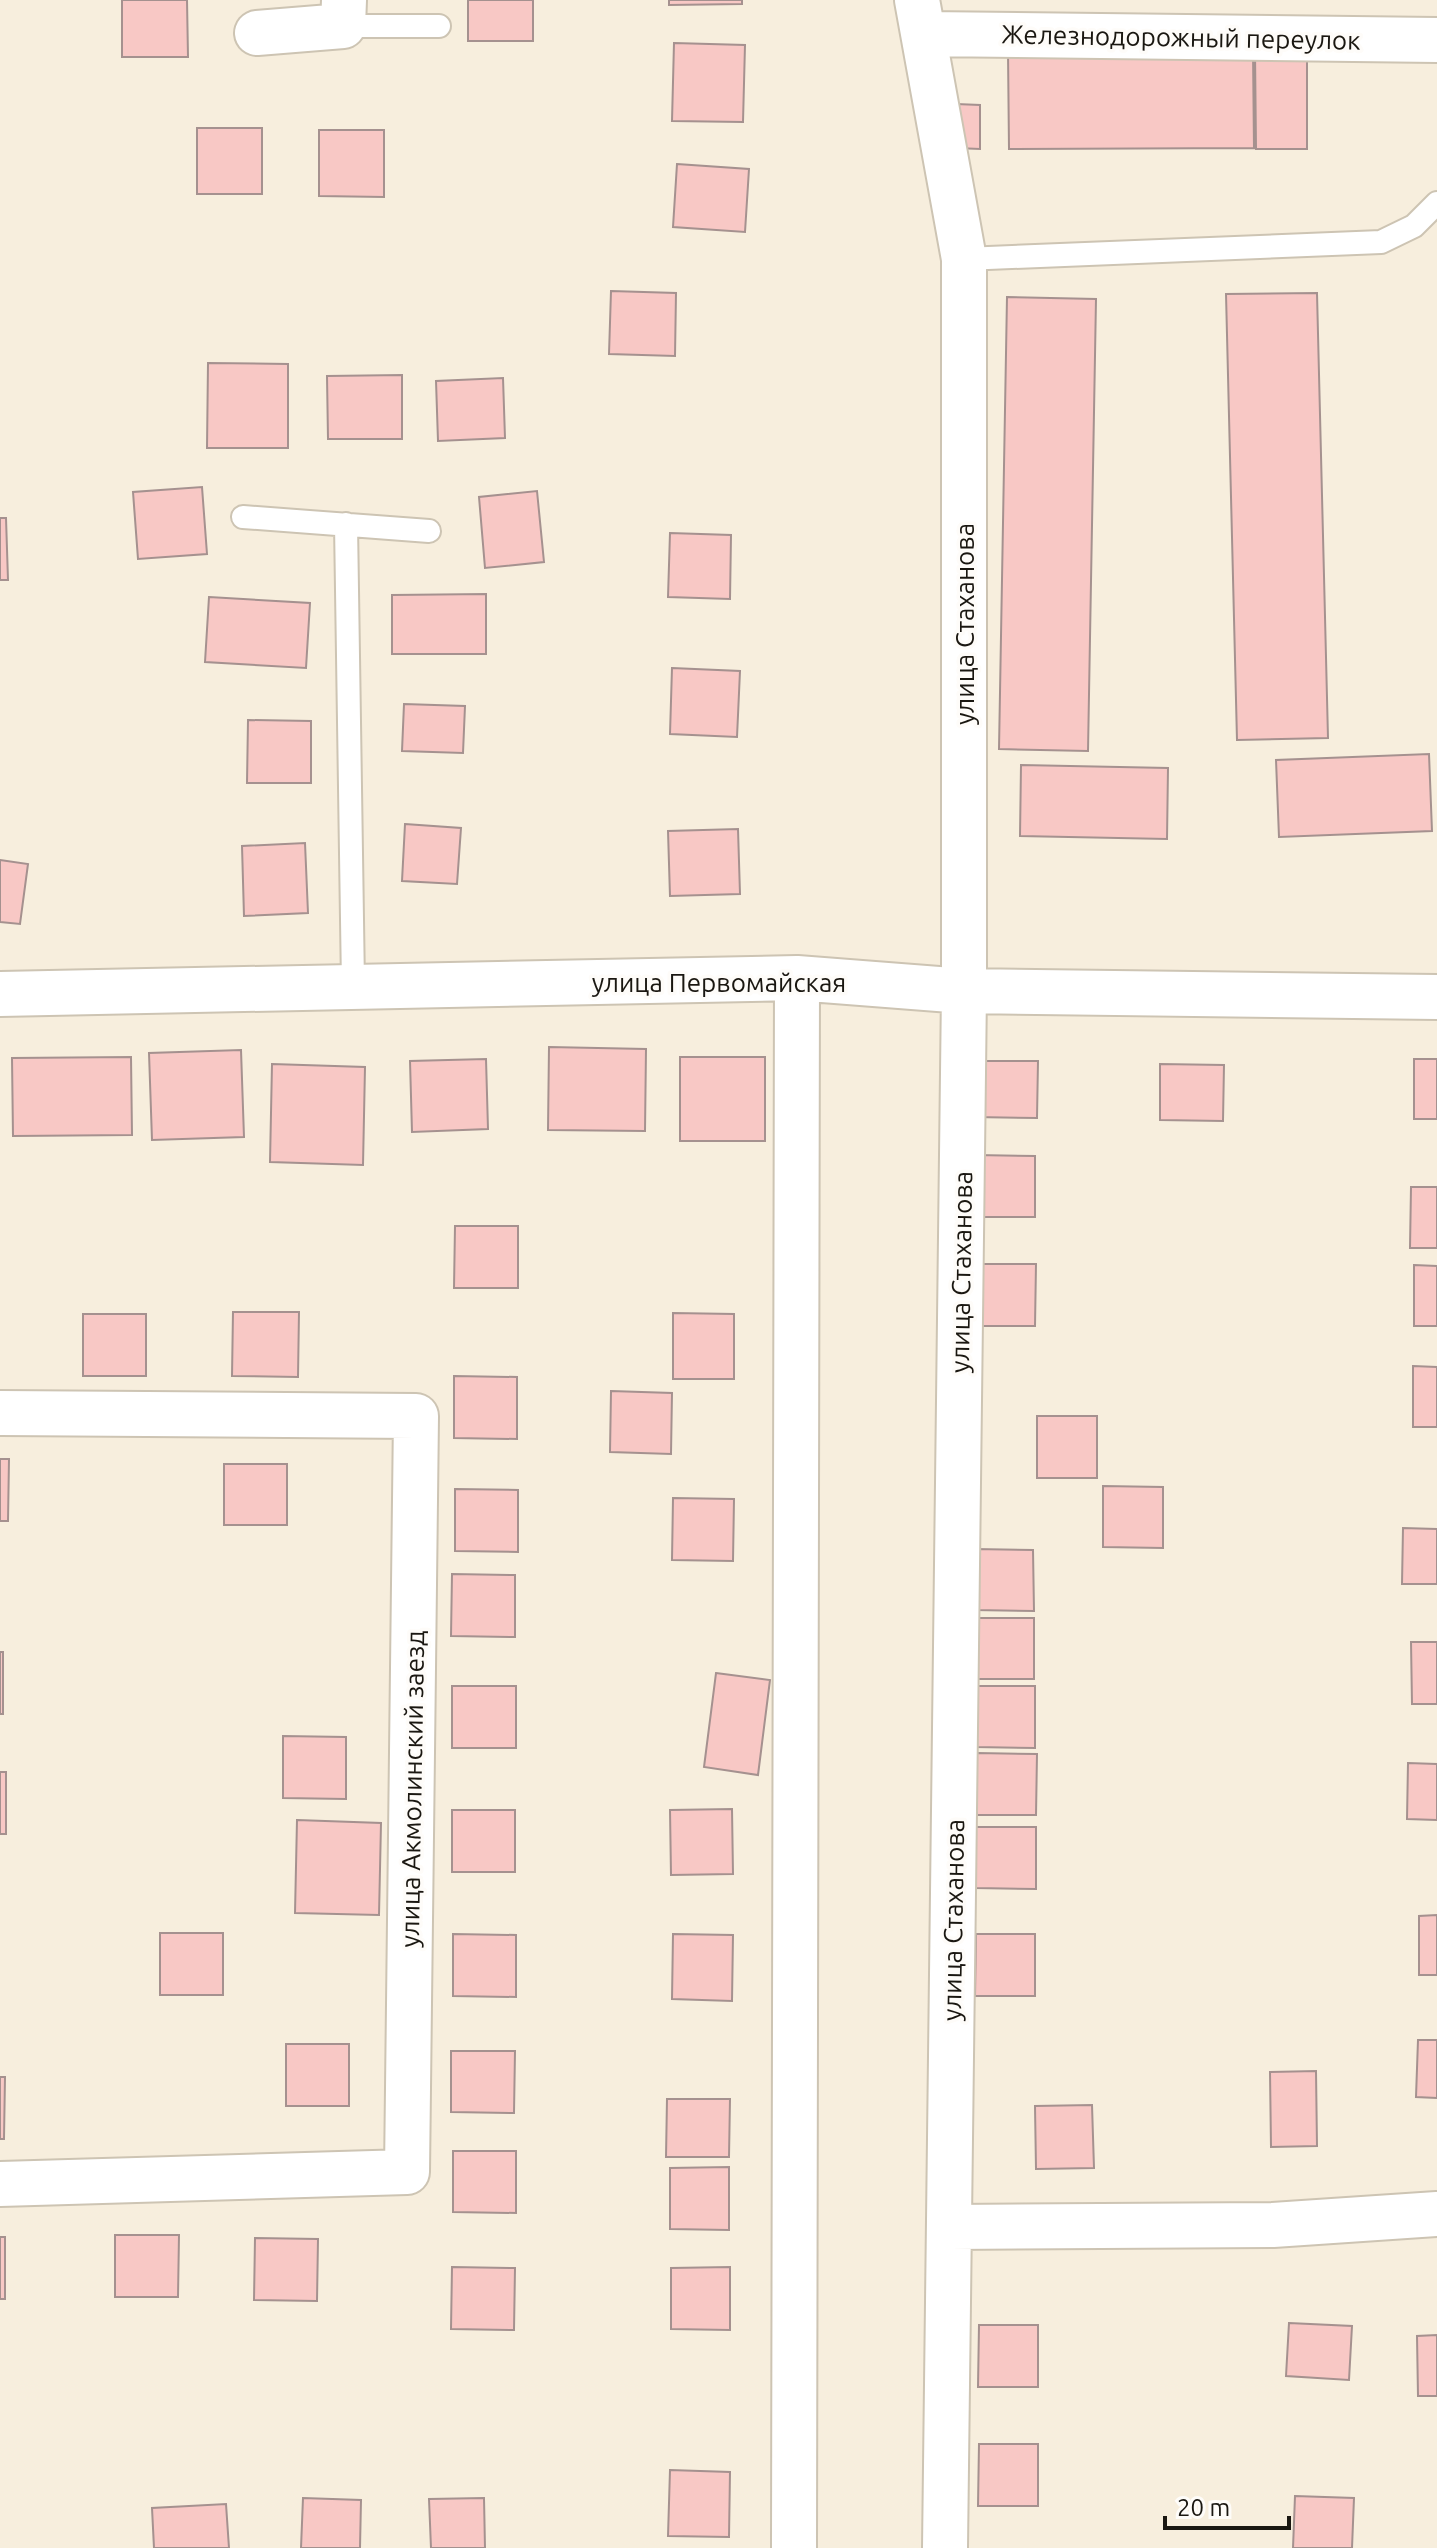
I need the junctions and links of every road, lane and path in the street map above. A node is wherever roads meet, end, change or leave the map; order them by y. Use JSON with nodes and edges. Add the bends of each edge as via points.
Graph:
{"nodes":[{"id":1,"x":344,"y":13,"type":"edge"},
{"id":2,"x":921,"y":17,"type":"edge"},
{"id":3,"x":439,"y":26,"type":"dead end"},
{"id":4,"x":257,"y":33,"type":"dead end"},
{"id":5,"x":1437,"y":40,"type":"edge"},
{"id":6,"x":1437,"y":203,"type":"edge"},
{"id":7,"x":964,"y":259,"type":"junction"},
{"id":8,"x":243,"y":517,"type":"dead end"},
{"id":9,"x":346,"y":524,"type":"junction"},
{"id":10,"x":429,"y":531,"type":"dead end"},
{"id":11,"x":797,"y":978,"type":"junction"},
{"id":12,"x":353,"y":985,"type":"junction"},
{"id":13,"x":964,"y":991,"type":"junction"},
{"id":14,"x":0,"y":994,"type":"edge"},
{"id":15,"x":1437,"y":997,"type":"edge"},
{"id":16,"x":0,"y":1413,"type":"edge"},
{"id":17,"x":0,"y":2184,"type":"edge"},
{"id":18,"x":1437,"y":2214,"type":"edge"},
{"id":19,"x":950,"y":2227,"type":"junction"},
{"id":20,"x":794,"y":2548,"type":"edge"},
{"id":21,"x":945,"y":2548,"type":"edge"}],
"edges":[{"from":1,"to":3,"type":"lane"},
{"from":1,"to":4,"type":"street"},
{"from":2,"to":5,"type":"street","name":"Железнодорожный переулок"},
{"from":2,"to":7,"type":"street","name":"улица Стаханова"},
{"from":6,"to":7,"type":"lane","via":[[1414,226],[1381,242]]},
{"from":7,"to":13,"type":"street","name":"улица Стаханова"},
{"from":8,"to":9,"type":"lane"},
{"from":9,"to":10,"type":"lane"},
{"from":9,"to":12,"type":"lane"},
{"from":11,"to":12,"type":"street","name":"улица Первомайская"},
{"from":11,"to":13,"type":"street","name":"улица Первомайская"},
{"from":11,"to":20,"type":"street"},
{"from":12,"to":14,"type":"street","name":"улица Первомайская"},
{"from":13,"to":15,"type":"street","name":"улица Первомайская"},
{"from":13,"to":19,"type":"street","name":"улица Стаханова"},
{"from":16,"to":17,"type":"street","name":"улица Акмолинский заезд","via":[[416,1416],[407,2172]]},
{"from":18,"to":19,"type":"street","via":[[1273,2225]]},
{"from":19,"to":21,"type":"street","name":"улица Стаханова"}]}
